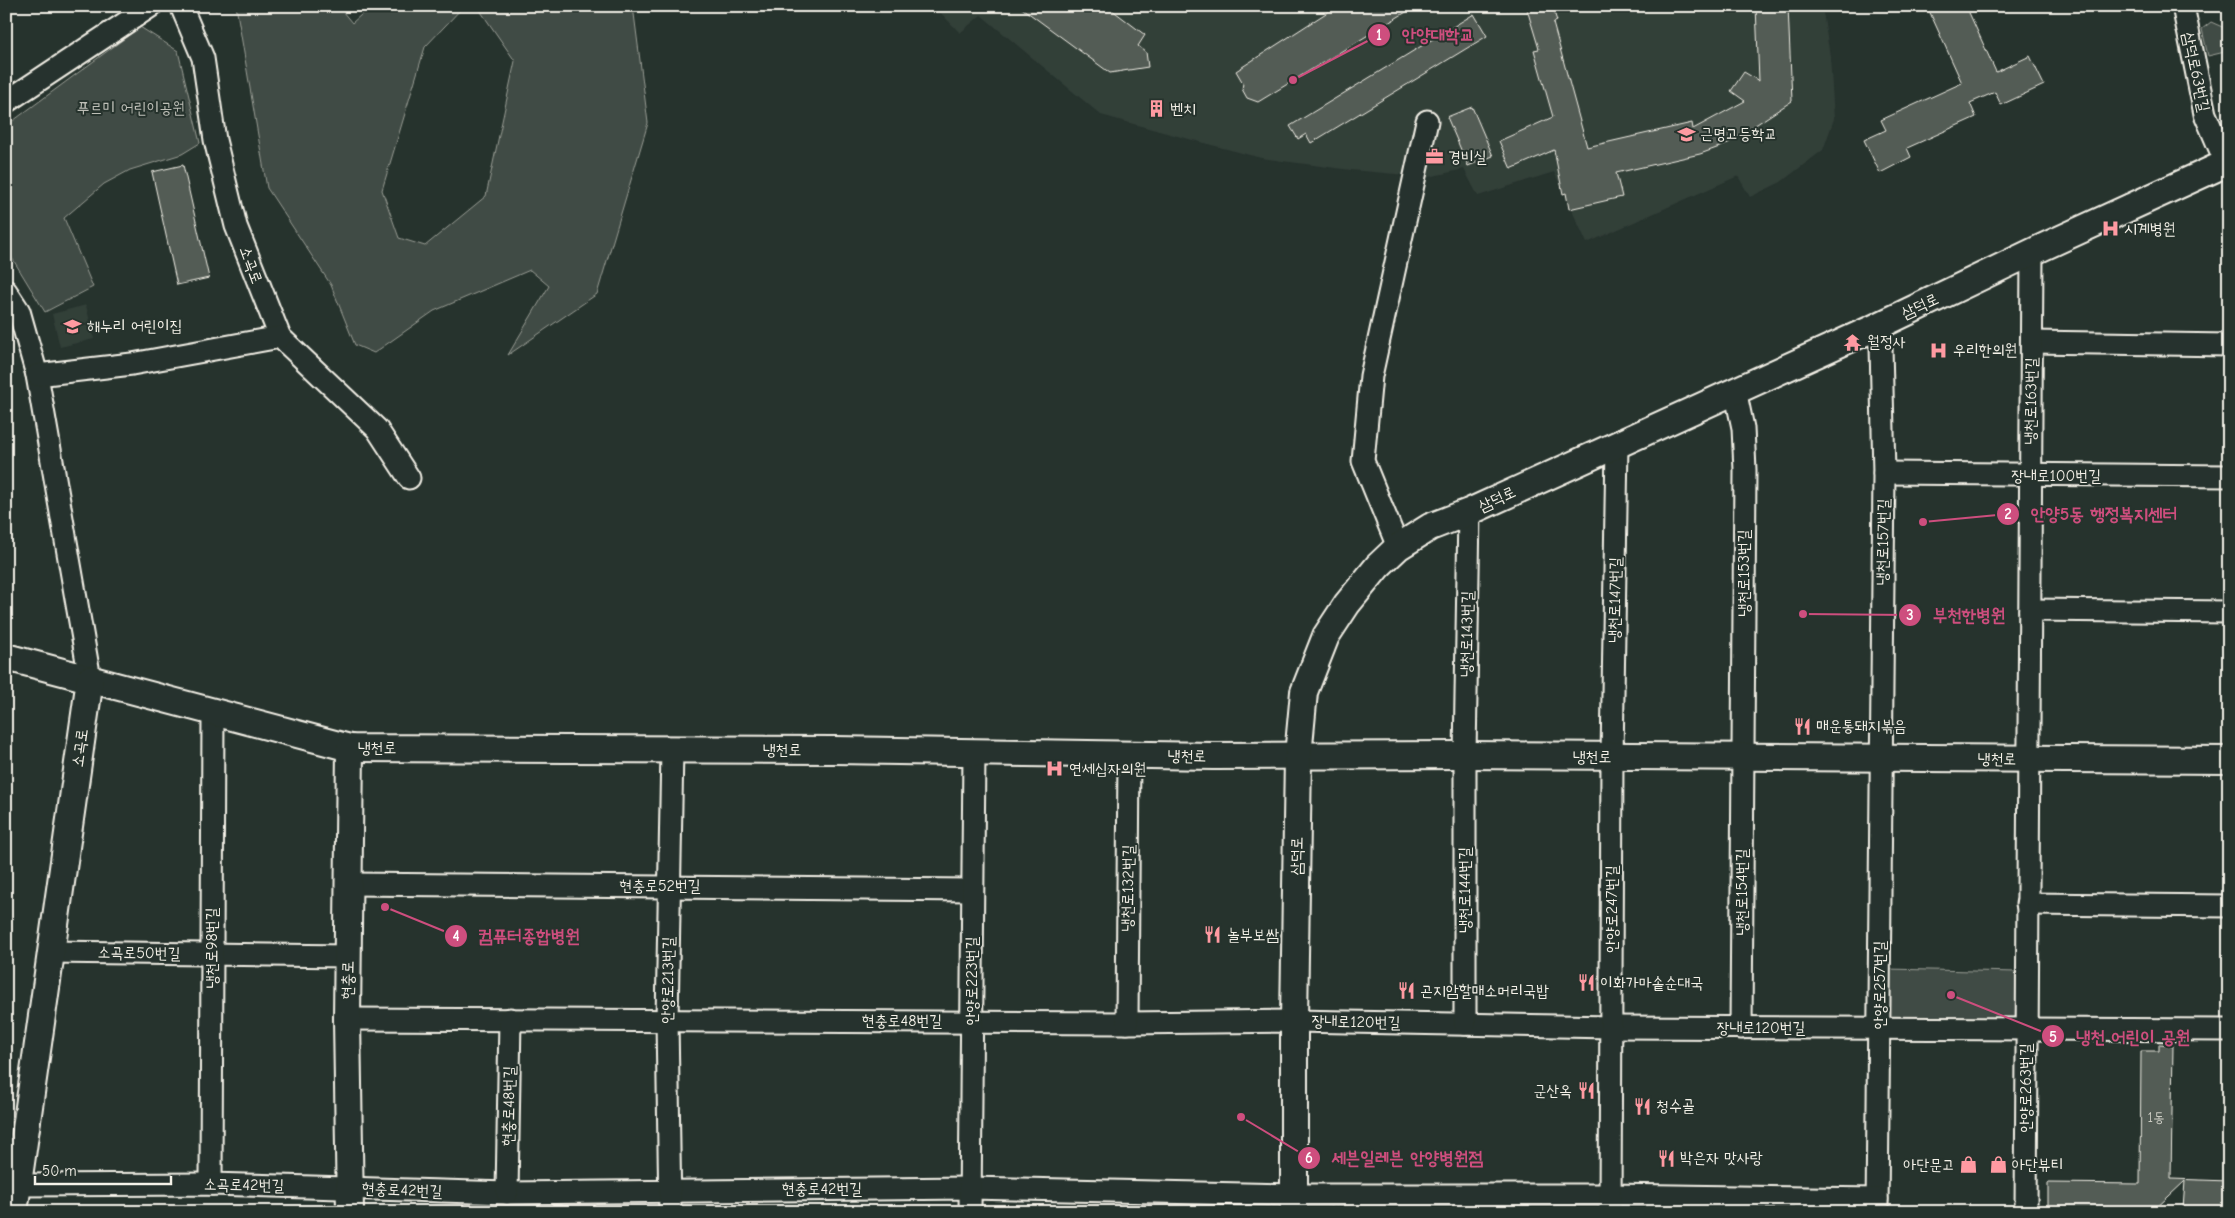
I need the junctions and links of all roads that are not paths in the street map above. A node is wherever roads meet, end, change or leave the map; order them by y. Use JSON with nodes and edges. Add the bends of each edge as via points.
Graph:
{"nodes":[{"id":1,"x":150,"y":6,"type":"edge"},
{"id":2,"x":181,"y":6,"type":"edge"},
{"id":3,"x":2183,"y":6,"type":"edge"},
{"id":4,"x":6,"y":102,"type":"edge"},
{"id":5,"x":1427,"y":121,"type":"dead end"},
{"id":6,"x":2228,"y":163,"type":"edge"},
{"id":7,"x":2032,"y":253,"type":"junction"},
{"id":8,"x":6,"y":291,"type":"edge"},
{"id":9,"x":1874,"y":328,"type":"junction"},
{"id":10,"x":280,"y":337,"type":"junction"},
{"id":11,"x":2032,"y":342,"type":"junction"},
{"id":12,"x":2229,"y":345,"type":"edge"},
{"id":13,"x":37,"y":376,"type":"junction"},
{"id":14,"x":1735,"y":390,"type":"junction"},
{"id":15,"x":1617,"y":444,"type":"junction"},
{"id":16,"x":1884,"y":473,"type":"junction"},
{"id":17,"x":2030,"y":476,"type":"junction"},
{"id":18,"x":2229,"y":476,"type":"edge"},
{"id":19,"x":409,"y":478,"type":"dead end"},
{"id":20,"x":1469,"y":512,"type":"junction"},
{"id":21,"x":1398,"y":547,"type":"junction"},
{"id":22,"x":2030,"y":610,"type":"junction"},
{"id":23,"x":2229,"y":612,"type":"edge"},
{"id":24,"x":6,"y":657,"type":"edge"},
{"id":25,"x":90,"y":679,"type":"junction"},
{"id":26,"x":214,"y":713,"type":"junction"},
{"id":27,"x":350,"y":748,"type":"junction"},
{"id":28,"x":672,"y":749,"type":"junction"},
{"id":29,"x":974,"y":751,"type":"junction"},
{"id":30,"x":1129,"y":754,"type":"junction"},
{"id":31,"x":1465,"y":755,"type":"junction"},
{"id":32,"x":1298,"y":756,"type":"junction"},
{"id":33,"x":1742,"y":756,"type":"junction"},
{"id":34,"x":1612,"y":757,"type":"junction"},
{"id":35,"x":1881,"y":758,"type":"junction"},
{"id":36,"x":2030,"y":759,"type":"junction"},
{"id":37,"x":2229,"y":760,"type":"edge"},
{"id":38,"x":349,"y":884,"type":"junction"},
{"id":39,"x":669,"y":886,"type":"junction"},
{"id":40,"x":972,"y":890,"type":"junction"},
{"id":41,"x":2026,"y":904,"type":"junction"},
{"id":42,"x":2229,"y":906,"type":"edge"},
{"id":43,"x":50,"y":952,"type":"junction"},
{"id":44,"x":212,"y":954,"type":"junction"},
{"id":45,"x":348,"y":956,"type":"junction"},
{"id":46,"x":347,"y":1019,"type":"junction"},
{"id":47,"x":510,"y":1019,"type":"junction"},
{"id":48,"x":667,"y":1020,"type":"junction"},
{"id":49,"x":972,"y":1021,"type":"junction"},
{"id":50,"x":1294,"y":1021,"type":"junction"},
{"id":51,"x":1127,"y":1023,"type":"junction"},
{"id":52,"x":1464,"y":1024,"type":"junction"},
{"id":53,"x":1612,"y":1027,"type":"junction"},
{"id":54,"x":1741,"y":1028,"type":"junction"},
{"id":55,"x":1879,"y":1028,"type":"junction"},
{"id":56,"x":2026,"y":1028,"type":"junction"},
{"id":57,"x":2229,"y":1030,"type":"edge"},
{"id":58,"x":211,"y":1184,"type":"junction"},
{"id":59,"x":17,"y":1185,"type":"junction"},
{"id":60,"x":970,"y":1188,"type":"junction"},
{"id":61,"x":670,"y":1190,"type":"junction"},
{"id":62,"x":507,"y":1193,"type":"junction"},
{"id":63,"x":350,"y":1200,"type":"edge"},
{"id":64,"x":1294,"y":1203,"type":"edge"},
{"id":65,"x":1610,"y":1203,"type":"edge"},
{"id":66,"x":1877,"y":1206,"type":"edge"},
{"id":67,"x":14,"y":1212,"type":"edge"},
{"id":68,"x":670,"y":1212,"type":"edge"},
{"id":69,"x":970,"y":1212,"type":"edge"},
{"id":70,"x":2026,"y":1212,"type":"edge"}],
"edges":[{"from":1,"to":4,"type":"street"},
{"from":2,"to":10,"type":"street","name":"소곡로","via":[[204,58],[215,140],[236,226]]},
{"from":3,"to":6,"type":"street","name":"삼덕로63번길","via":[[2205,114]]},
{"from":5,"to":21,"type":"street","via":[[1371,376],[1363,461]]},
{"from":6,"to":7,"type":"street","name":"삼덕로"},
{"from":7,"to":9,"type":"street","name":"삼덕로"},
{"from":7,"to":11,"type":"street","name":"냉천로163번길"},
{"from":8,"to":13,"type":"street","name":"소곡로","via":[[19,311]]},
{"from":9,"to":14,"type":"street","name":"삼덕로"},
{"from":9,"to":16,"type":"street","name":"냉천로157번길","via":[[1881,346]]},
{"from":10,"to":13,"type":"street","via":[[132,364]]},
{"from":10,"to":19,"type":"street","name":"소곡로","via":[[377,429]]},
{"from":11,"to":12,"type":"street","name":"냉천로163번길"},
{"from":11,"to":17,"type":"street","name":"냉천로163번길"},
{"from":13,"to":25,"type":"street","name":"소곡로"},
{"from":14,"to":15,"type":"street","name":"삼덕로"},
{"from":14,"to":33,"type":"street","name":"냉천로153번길","via":[[1743,428],[1744,470]]},
{"from":15,"to":20,"type":"street","name":"삼덕로"},
{"from":15,"to":34,"type":"street","name":"냉천로147번길"},
{"from":16,"to":17,"type":"street","name":"장내로100번길"},
{"from":16,"to":35,"type":"street","name":"냉천로157번길"},
{"from":17,"to":18,"type":"street","name":"장내로100번길"},
{"from":17,"to":22,"type":"street","name":"냉천로163번길"},
{"from":20,"to":21,"type":"street","name":"삼덕로","via":[[1430,527]]},
{"from":20,"to":31,"type":"street","name":"냉천로143번길"},
{"from":21,"to":32,"type":"street","name":"삼덕로","via":[[1366,581],[1326,636],[1304,692]]},
{"from":22,"to":23,"type":"street"},
{"from":22,"to":36,"type":"street","name":"냉천로163번길"},
{"from":24,"to":25,"type":"street","name":"냉천로"},
{"from":25,"to":26,"type":"street","name":"냉천로"},
{"from":25,"to":43,"type":"street","name":"소곡로"},
{"from":26,"to":27,"type":"street","name":"냉천로"},
{"from":26,"to":44,"type":"street","name":"냉천로98번길"},
{"from":27,"to":28,"type":"street","name":"냉천로"},
{"from":27,"to":38,"type":"street","name":"현충로"},
{"from":28,"to":29,"type":"street","name":"냉천로"},
{"from":28,"to":39,"type":"street","name":"안양로213번길"},
{"from":29,"to":30,"type":"street","name":"냉천로"},
{"from":29,"to":40,"type":"street","name":"안양로223번길"},
{"from":30,"to":32,"type":"street","name":"냉천로"},
{"from":30,"to":51,"type":"street","name":"냉천로132번길"},
{"from":31,"to":32,"type":"street","name":"냉천로"},
{"from":31,"to":34,"type":"street","name":"냉천로"},
{"from":31,"to":52,"type":"street","name":"냉천로144번길"},
{"from":32,"to":50,"type":"street","name":"삼덕로"},
{"from":33,"to":34,"type":"street","name":"냉천로"},
{"from":33,"to":35,"type":"street","name":"냉천로"},
{"from":33,"to":54,"type":"street","name":"냉천로154번길"},
{"from":34,"to":53,"type":"street","name":"안양로247번길"},
{"from":35,"to":36,"type":"street","name":"냉천로"},
{"from":35,"to":55,"type":"street","name":"안양로257번길"},
{"from":36,"to":37,"type":"street","name":"냉천로"},
{"from":36,"to":41,"type":"street","name":"안양로263번길"},
{"from":38,"to":39,"type":"street","name":"현충로52번길"},
{"from":38,"to":45,"type":"street","name":"현충로"},
{"from":39,"to":40,"type":"street","name":"현충로52번길"},
{"from":39,"to":48,"type":"street","name":"안양로213번길"},
{"from":40,"to":49,"type":"street","name":"안양로223번길"},
{"from":41,"to":42,"type":"street"},
{"from":41,"to":56,"type":"street","name":"안양로263번길"},
{"from":43,"to":44,"type":"street","name":"소곡로50번길"},
{"from":43,"to":59,"type":"street","name":"소곡로"},
{"from":44,"to":45,"type":"street","name":"소곡로50번길"},
{"from":44,"to":58,"type":"street","name":"냉천로98번길"},
{"from":45,"to":46,"type":"street","name":"현충로"},
{"from":46,"to":47,"type":"street","name":"현충로48번길"},
{"from":46,"to":63,"type":"street","name":"현충로"},
{"from":47,"to":48,"type":"street","name":"현충로48번길"},
{"from":47,"to":62,"type":"street","name":"현충로48번길"},
{"from":48,"to":49,"type":"street","name":"현충로48번길"},
{"from":48,"to":61,"type":"street","name":"안양로213번길"},
{"from":49,"to":51,"type":"street","name":"현충로48번길"},
{"from":49,"to":60,"type":"street","name":"안양로223번길"},
{"from":50,"to":51,"type":"street","name":"현충로48번길"},
{"from":50,"to":52,"type":"street","name":"장내로120번길"},
{"from":50,"to":64,"type":"street","name":"삼덕로"},
{"from":52,"to":53,"type":"street","name":"장내로120번길"},
{"from":53,"to":54,"type":"street","name":"장내로120번길"},
{"from":53,"to":65,"type":"street","name":"안양로247번길"},
{"from":54,"to":55,"type":"street","name":"장내로120번길"},
{"from":55,"to":56,"type":"street","name":"장내로120번길"},
{"from":55,"to":66,"type":"street","name":"안양로257번길"},
{"from":56,"to":57,"type":"street","name":"장내로120번길"},
{"from":56,"to":70,"type":"street","name":"안양로263번길"},
{"from":58,"to":59,"type":"street","name":"소곡로42번길"},
{"from":58,"to":63,"type":"street","name":"소곡로42번길"},
{"from":59,"to":67,"type":"street","name":"소곡로"},
{"from":60,"to":61,"type":"street","name":"현충로42번길"},
{"from":60,"to":64,"type":"street","name":"현충로42번길"},
{"from":60,"to":69,"type":"street","name":"안양로223번길"},
{"from":61,"to":62,"type":"street","name":"현충로42번길"},
{"from":61,"to":68,"type":"street","name":"안양로213번길"},
{"from":62,"to":63,"type":"street","name":"현충로42번길"},
{"from":64,"to":65,"type":"street","name":"현충로42번길"},
{"from":65,"to":66,"type":"street","name":"현충로42번길"}]}
